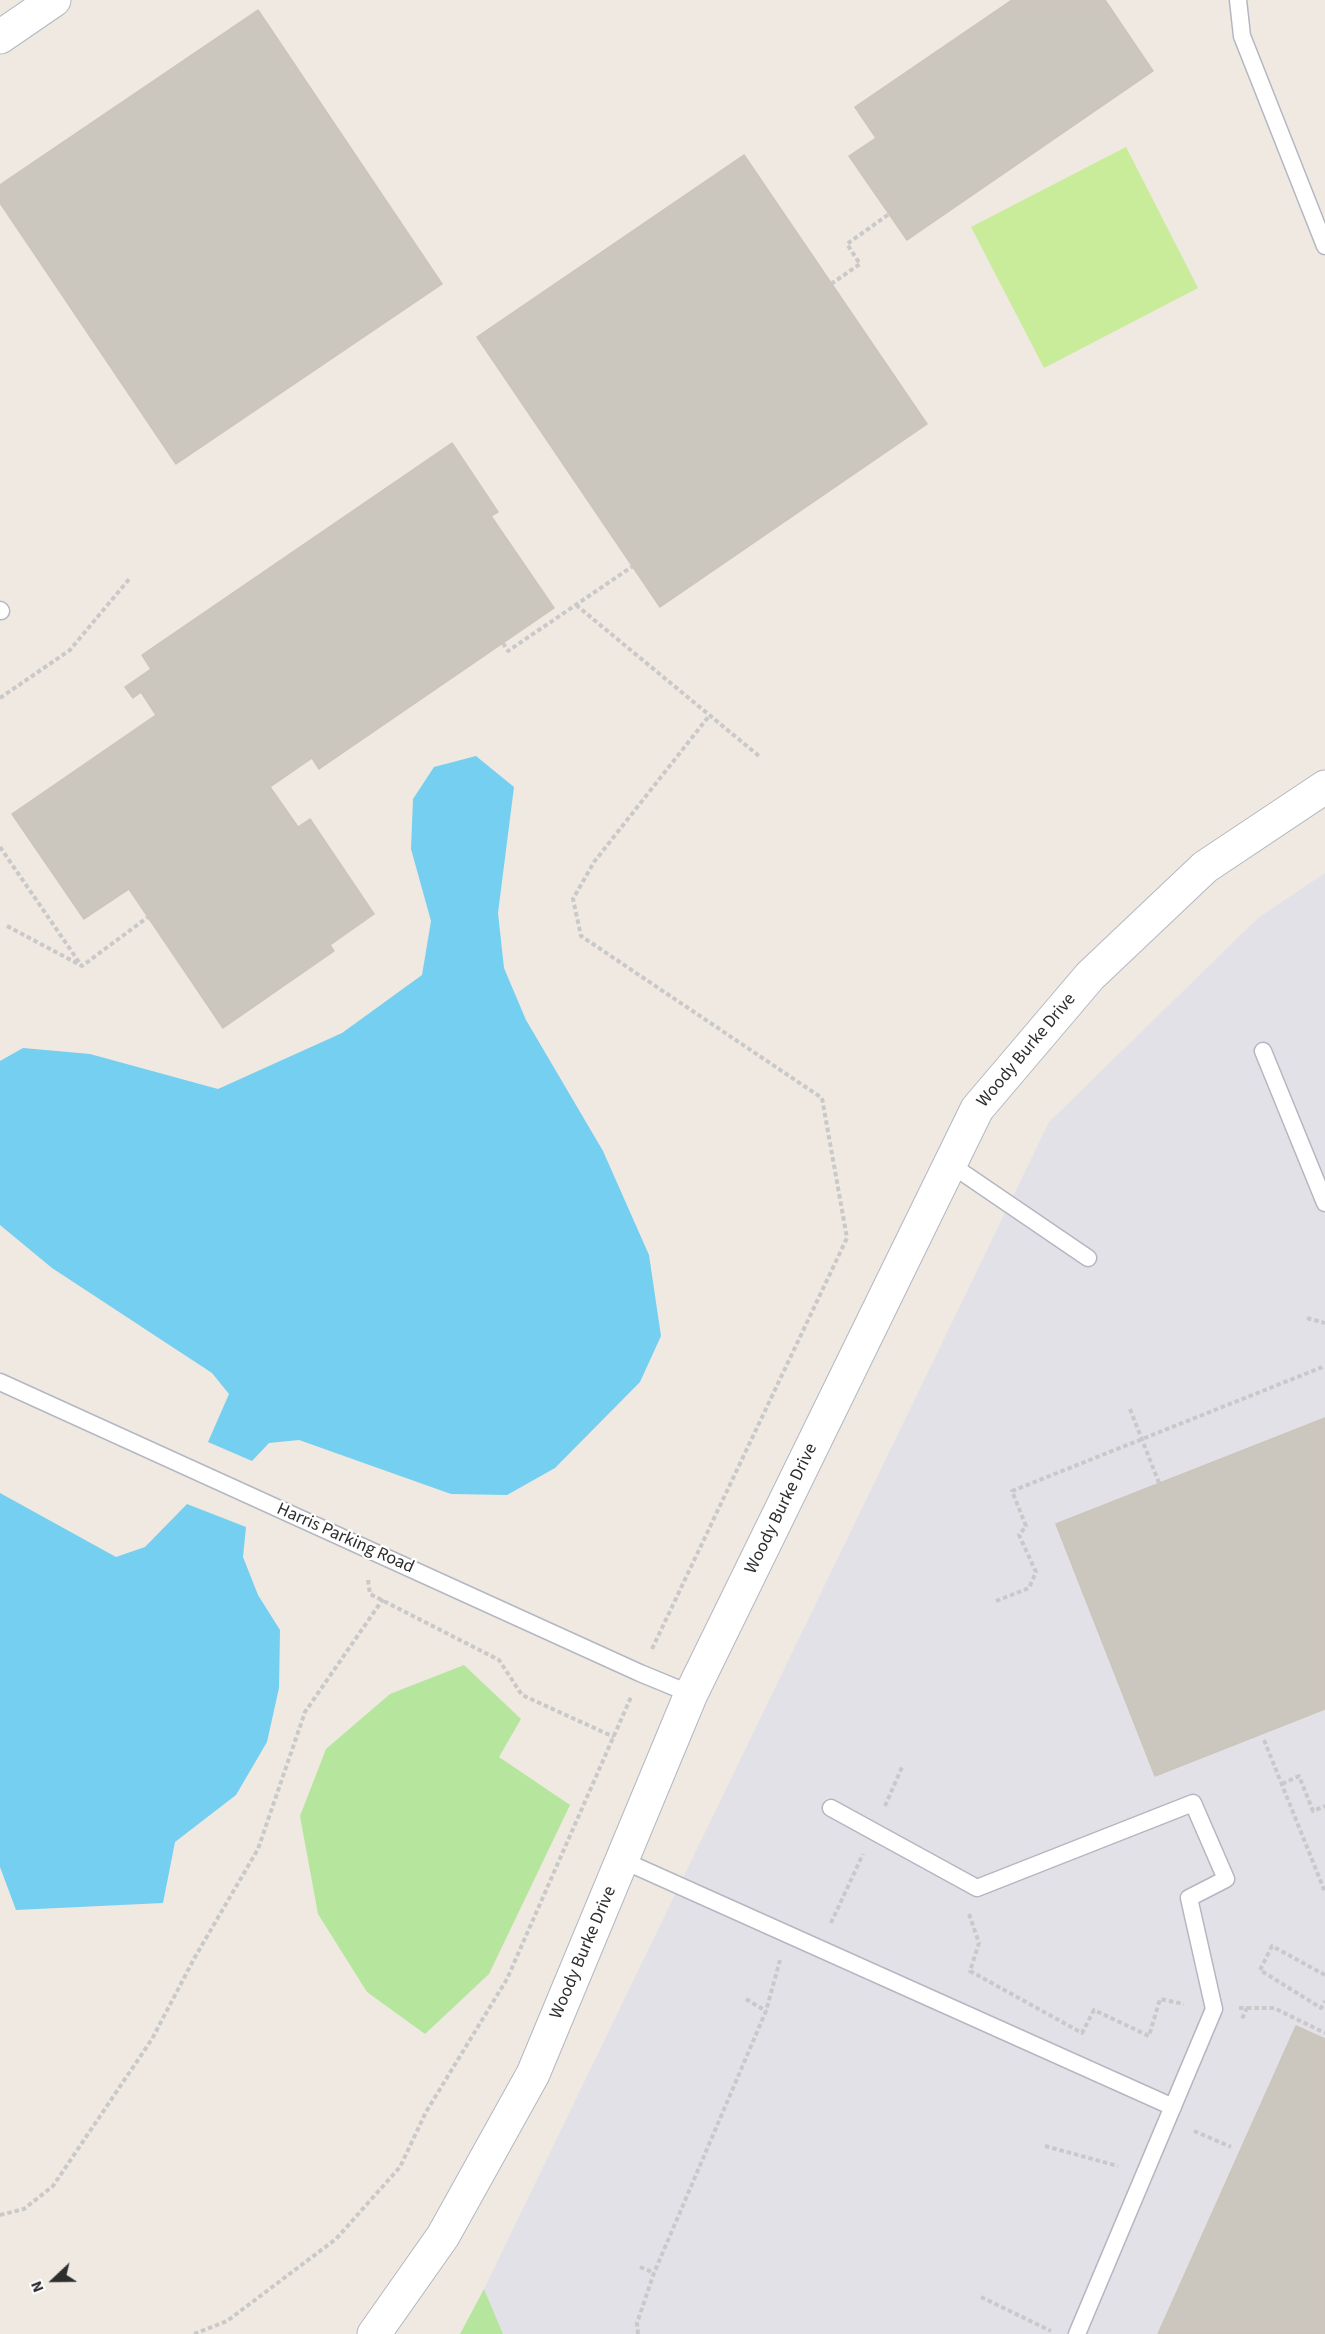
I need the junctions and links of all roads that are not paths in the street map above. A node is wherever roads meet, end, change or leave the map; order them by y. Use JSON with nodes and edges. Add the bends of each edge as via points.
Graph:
{"nodes":[{"id":1,"x":54,"y":0,"type":"edge"},
{"id":2,"x":1238,"y":0,"type":"edge"},
{"id":3,"x":0,"y":37,"type":"edge"},
{"id":4,"x":1325,"y":246,"type":"edge"},
{"id":5,"x":1325,"y":787,"type":"edge"},
{"id":6,"x":1263,"y":1051,"type":"dead end"},
{"id":7,"x":950,"y":1164,"type":"junction"},
{"id":8,"x":1325,"y":1203,"type":"edge"},
{"id":9,"x":1088,"y":1258,"type":"dead end"},
{"id":10,"x":0,"y":1382,"type":"edge"},
{"id":11,"x":691,"y":1694,"type":"junction"},
{"id":12,"x":831,"y":1808,"type":"dead end"},
{"id":13,"x":622,"y":1860,"type":"junction"},
{"id":14,"x":1173,"y":2107,"type":"junction"},
{"id":15,"x":374,"y":2334,"type":"edge"},
{"id":16,"x":1077,"y":2334,"type":"edge"}],
"edges":[{"from":1,"to":3,"type":"street"},
{"from":2,"to":4,"type":"lane","via":[[1242,36]]},
{"from":5,"to":7,"type":"street","name":"Woody Burke Drive","via":[[1205,867],[1090,976],[977,1109]]},
{"from":6,"to":8,"type":"lane"},
{"from":7,"to":9,"type":"lane"},
{"from":7,"to":11,"type":"street","name":"Woody Burke Drive"},
{"from":10,"to":11,"type":"lane","name":"Harris Parking Road"},
{"from":11,"to":13,"type":"street","name":"Woody Burke Drive"},
{"from":12,"to":14,"type":"lane","via":[[977,1888],[1193,1803],[1226,1879],[1189,1898],[1214,2009]]},
{"from":13,"to":14,"type":"lane"},
{"from":13,"to":15,"type":"street","name":"Woody Burke Drive","via":[[533,2074],[443,2236]]},
{"from":14,"to":16,"type":"lane"}]}
